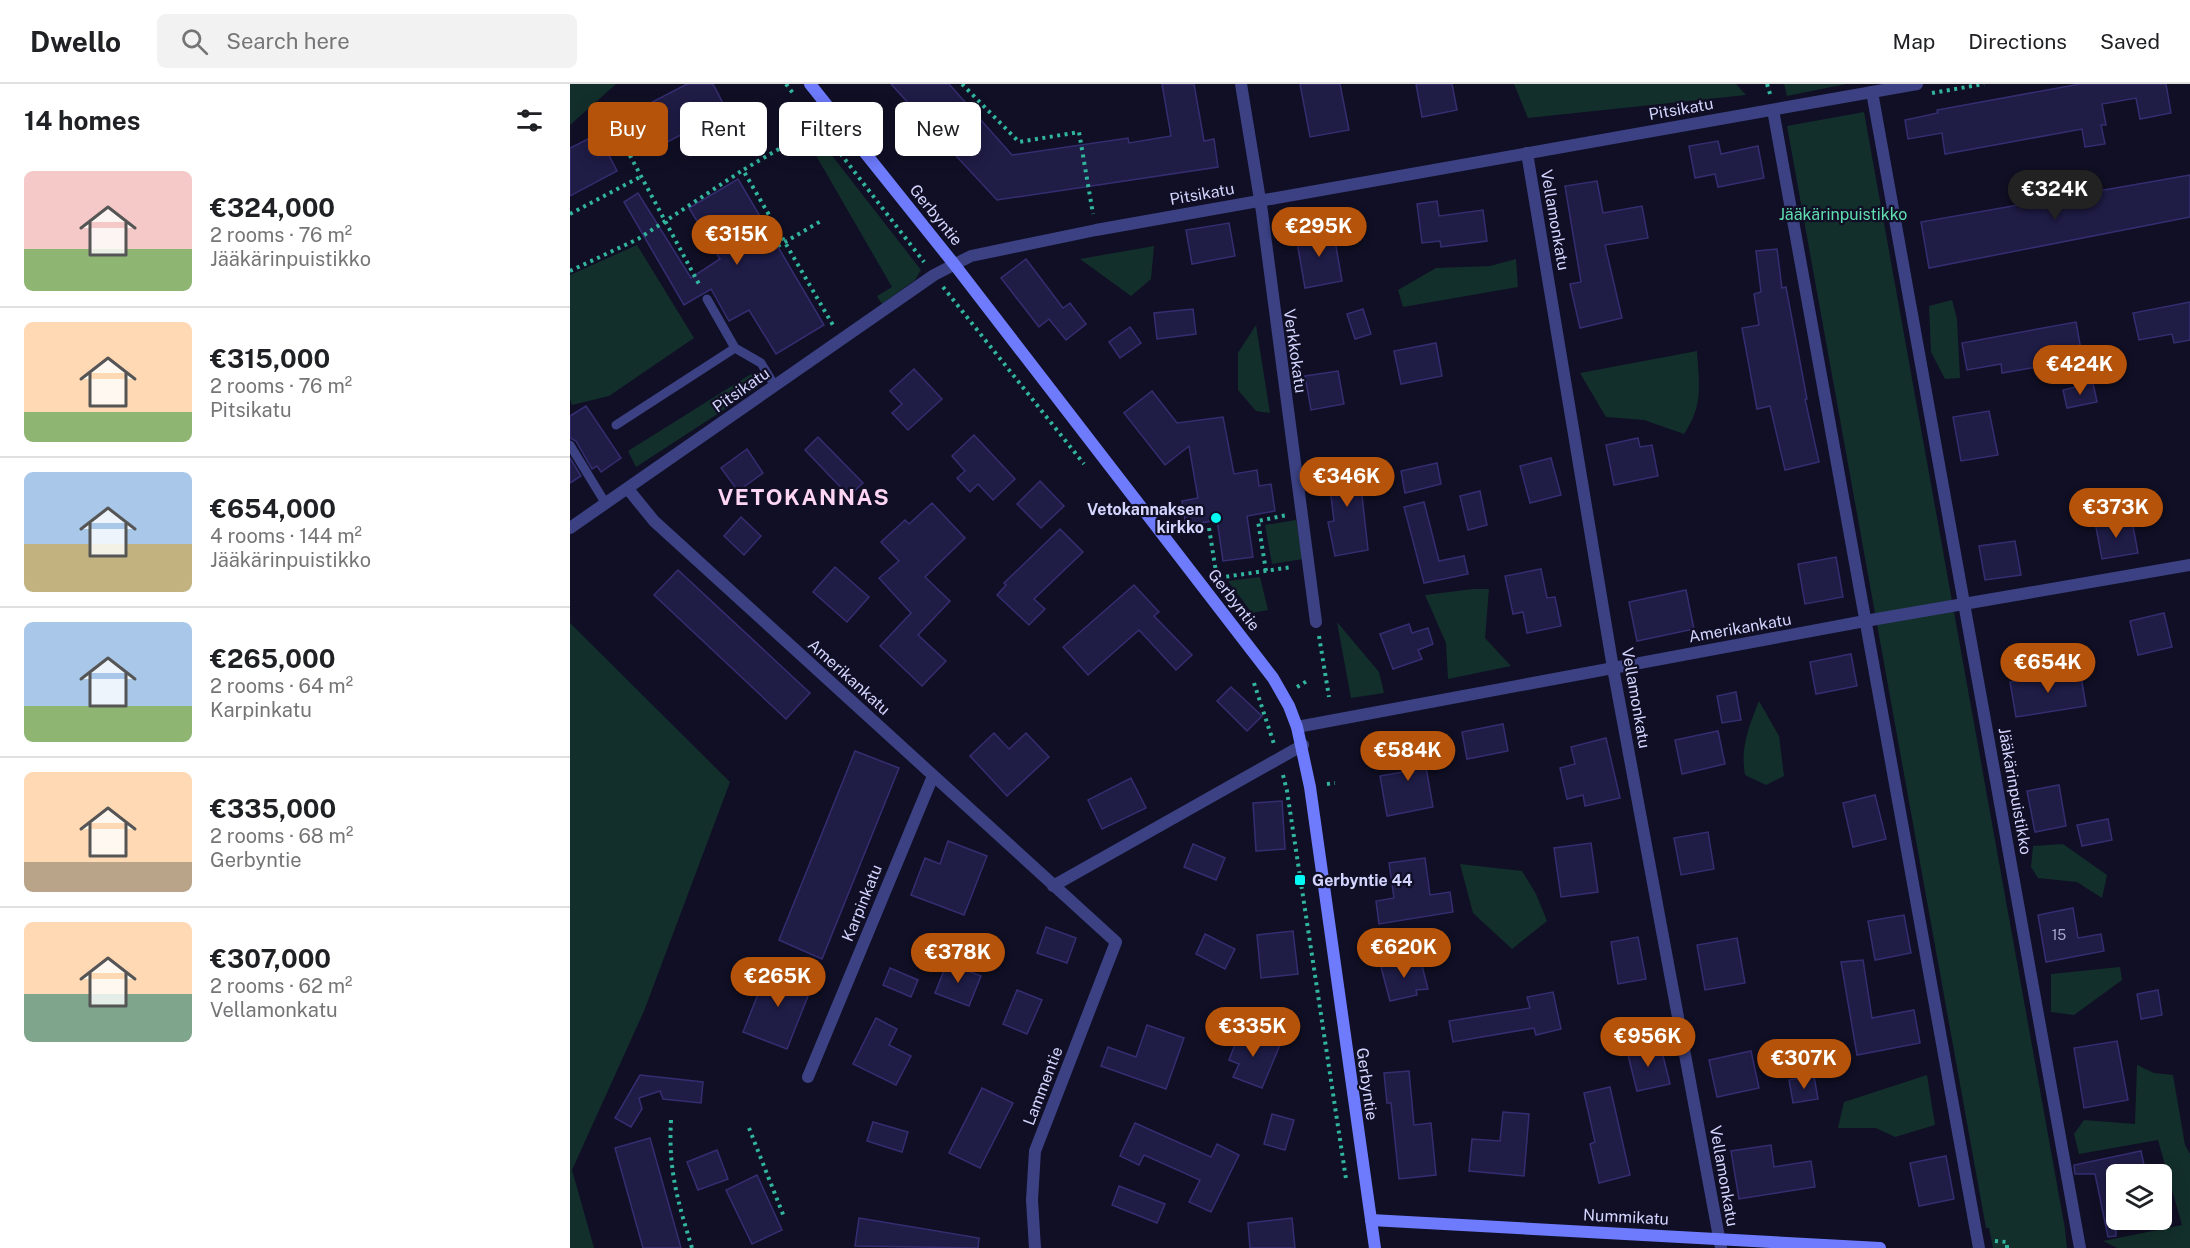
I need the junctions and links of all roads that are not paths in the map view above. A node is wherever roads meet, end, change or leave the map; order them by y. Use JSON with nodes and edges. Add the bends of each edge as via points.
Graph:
{"nodes":[{"id":1,"x":810,"y":84,"type":"edge"},
{"id":2,"x":1241,"y":84,"type":"edge"},
{"id":3,"x":1917,"y":84,"type":"edge"},
{"id":4,"x":1872,"y":92,"type":"junction"},
{"id":5,"x":1773,"y":110,"type":"junction"},
{"id":6,"x":1527,"y":153,"type":"junction"},
{"id":7,"x":1260,"y":201,"type":"junction"},
{"id":8,"x":954,"y":264,"type":"junction"},
{"id":9,"x":707,"y":299,"type":"road end"},
{"id":10,"x":735,"y":348,"type":"junction"},
{"id":11,"x":776,"y":386,"type":"junction"},
{"id":12,"x":616,"y":425,"type":"dead end"},
{"id":13,"x":570,"y":445,"type":"edge"},
{"id":14,"x":628,"y":489,"type":"junction"},
{"id":15,"x":606,"y":504,"type":"junction"},
{"id":16,"x":570,"y":528,"type":"edge"},
{"id":17,"x":2190,"y":565,"type":"edge"},
{"id":18,"x":1964,"y":604,"type":"junction"},
{"id":19,"x":1865,"y":621,"type":"junction"},
{"id":20,"x":1316,"y":622,"type":"road end"},
{"id":21,"x":1613,"y":668,"type":"junction"},
{"id":22,"x":1297,"y":727,"type":"junction"},
{"id":23,"x":1303,"y":745,"type":"junction"},
{"id":24,"x":933,"y":776,"type":"junction"},
{"id":25,"x":1053,"y":886,"type":"junction"},
{"id":26,"x":1116,"y":942,"type":"joint"},
{"id":27,"x":808,"y":1077,"type":"dead end"},
{"id":28,"x":1371,"y":1220,"type":"junction"},
{"id":29,"x":1720,"y":1244,"type":"edge"},
{"id":30,"x":1035,"y":1248,"type":"edge"},
{"id":31,"x":1375,"y":1248,"type":"edge"},
{"id":32,"x":1880,"y":1248,"type":"edge"},
{"id":33,"x":1979,"y":1248,"type":"edge"},
{"id":34,"x":2080,"y":1248,"type":"edge"}],
"edges":[{"from":1,"to":8,"type":"main road","name":"Gerbyntie"},
{"from":2,"to":7,"type":"street","name":"Verkkokatu"},
{"from":3,"to":4,"type":"street","name":"Pitsikatu"},
{"from":4,"to":5,"type":"street","name":"Pitsikatu"},
{"from":4,"to":18,"type":"street","name":"Jääkärinpuistikko"},
{"from":5,"to":6,"type":"street","name":"Pitsikatu"},
{"from":5,"to":19,"type":"street"},
{"from":6,"to":7,"type":"street","name":"Pitsikatu"},
{"from":6,"to":21,"type":"street","name":"Vellamonkatu"},
{"from":7,"to":8,"type":"street","name":"Pitsikatu","via":[[1096,230],[971,256]]},
{"from":7,"to":20,"type":"street","name":"Verkkokatu"},
{"from":8,"to":11,"type":"street","name":"Pitsikatu"},
{"from":8,"to":22,"type":"main road","name":"Gerbyntie","via":[[1273,678]]},
{"from":9,"to":10,"type":"lane"},
{"from":10,"to":11,"type":"lane","via":[[761,363]]},
{"from":10,"to":12,"type":"lane"},
{"from":11,"to":14,"type":"street","name":"Pitsikatu"},
{"from":13,"to":15,"type":"lane"},
{"from":14,"to":15,"type":"street","name":"Pitsikatu"},
{"from":14,"to":24,"type":"street","name":"Amerikankatu","via":[[654,521]]},
{"from":15,"to":16,"type":"street","name":"Pitsikatu"},
{"from":17,"to":18,"type":"street","name":"Amerikankatu"},
{"from":18,"to":19,"type":"street","name":"Amerikankatu"},
{"from":18,"to":34,"type":"street","name":"Jääkärinpuistikko"},
{"from":19,"to":21,"type":"street","name":"Amerikankatu"},
{"from":19,"to":33,"type":"street"},
{"from":21,"to":22,"type":"street","name":"Amerikankatu"},
{"from":21,"to":29,"type":"street","name":"Vellamonkatu"},
{"from":22,"to":23,"type":"main road","name":"Gerbyntie"},
{"from":23,"to":25,"type":"street"},
{"from":23,"to":28,"type":"main road","name":"Gerbyntie"},
{"from":24,"to":25,"type":"street","name":"Amerikankatu"},
{"from":24,"to":27,"type":"street","name":"Karpinkatu"},
{"from":25,"to":26,"type":"street","name":"Amerikankatu"},
{"from":26,"to":30,"type":"street","name":"Lammentie","via":[[1035,1151]]},
{"from":28,"to":29,"type":"main road","name":"Nummikatu"},
{"from":28,"to":31,"type":"main road","name":"Gerbyntie"},
{"from":29,"to":32,"type":"main road","name":"Nummikatu"}]}
